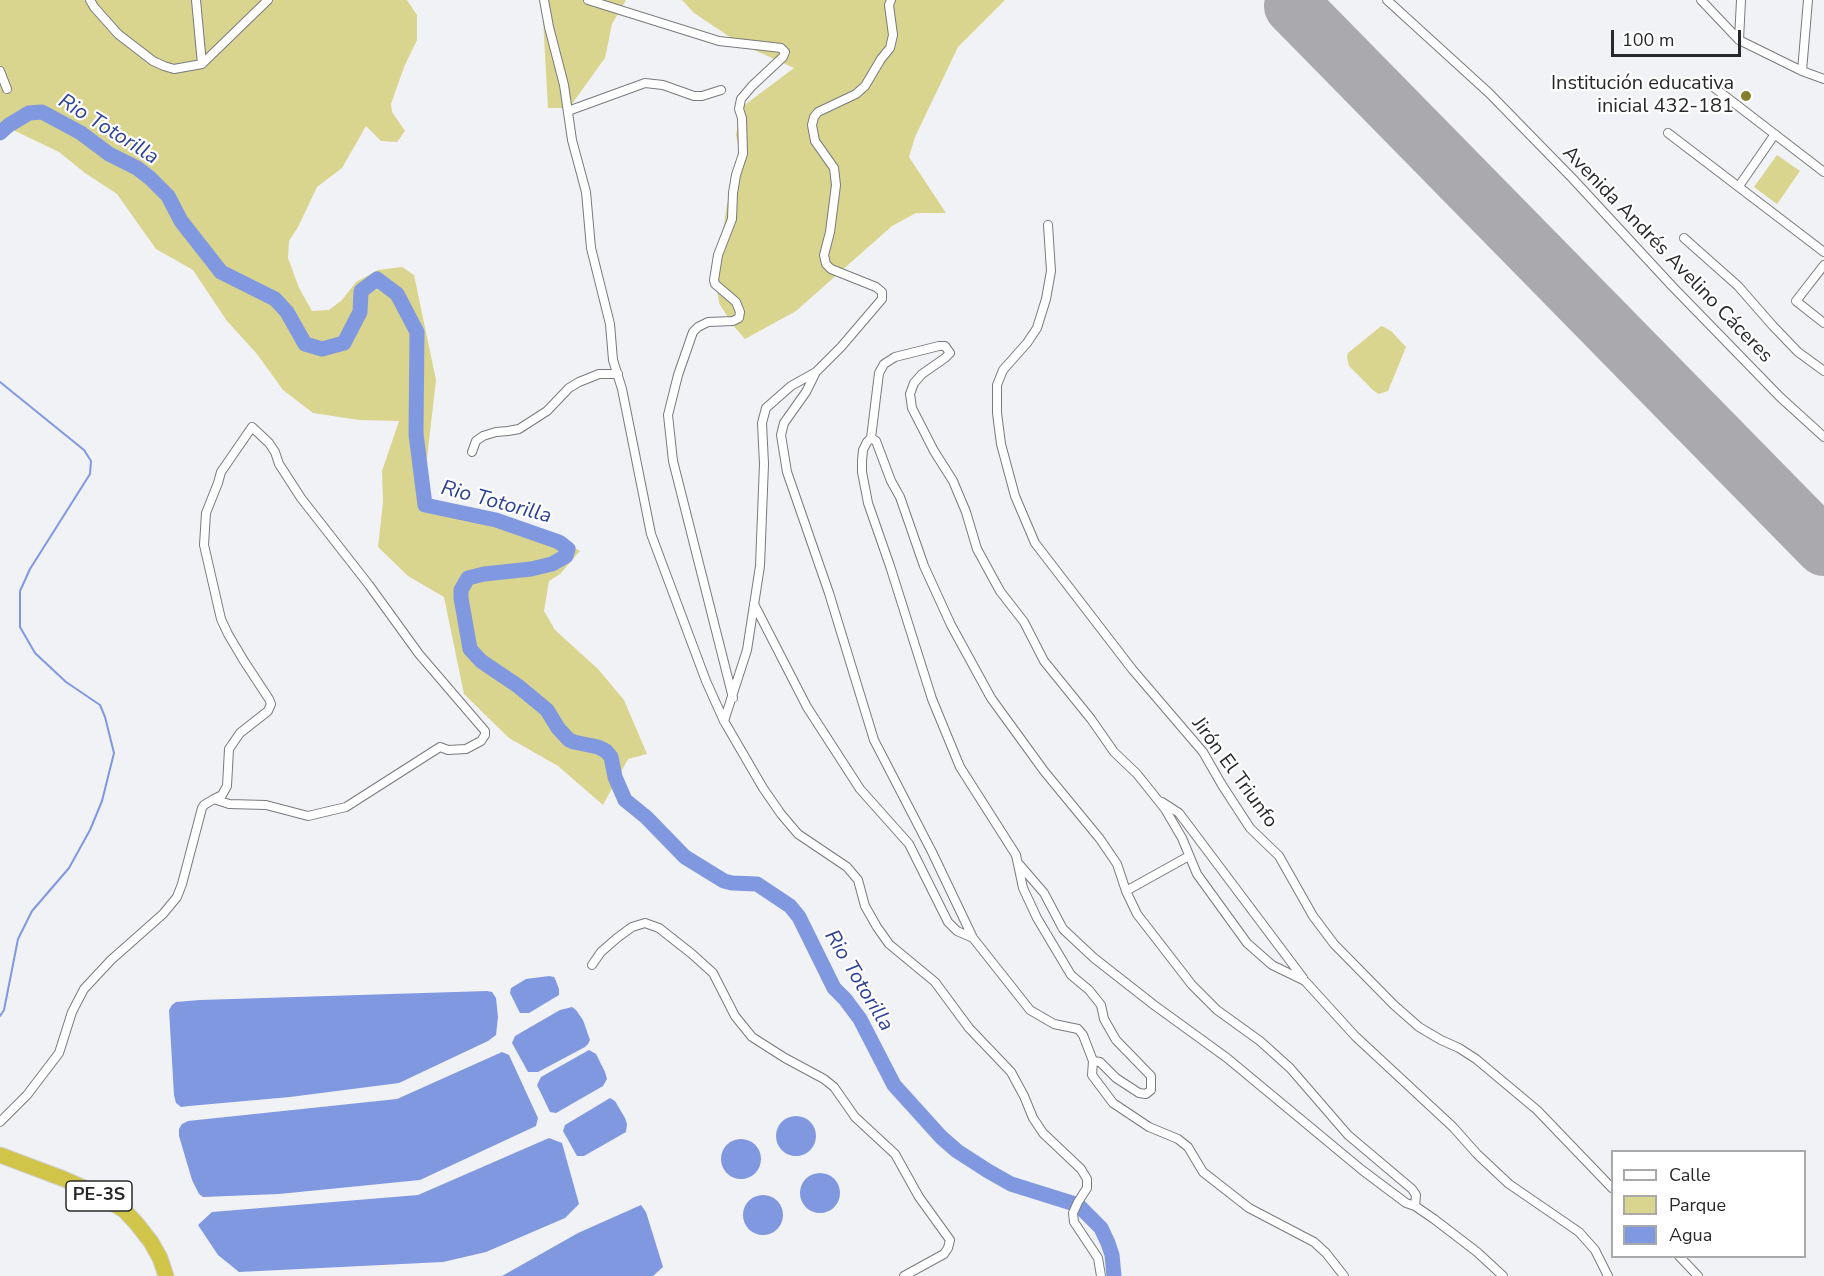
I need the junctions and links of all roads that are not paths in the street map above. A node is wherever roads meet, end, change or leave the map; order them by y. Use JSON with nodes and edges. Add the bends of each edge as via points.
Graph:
{"nodes":[{"id":1,"x":90,"y":0,"type":"edge"},
{"id":2,"x":196,"y":0,"type":"edge"},
{"id":3,"x":268,"y":0,"type":"edge"},
{"id":4,"x":544,"y":0,"type":"edge"},
{"id":5,"x":588,"y":0,"type":"edge"},
{"id":6,"x":891,"y":0,"type":"edge"},
{"id":7,"x":1387,"y":0,"type":"edge"},
{"id":8,"x":1701,"y":0,"type":"edge"},
{"id":9,"x":1741,"y":0,"type":"edge"},
{"id":10,"x":1808,"y":0,"type":"edge"},
{"id":11,"x":1739,"y":40,"type":"junction"},
{"id":12,"x":202,"y":64,"type":"junction"},
{"id":13,"x":0,"y":71,"type":"edge"},
{"id":14,"x":1802,"y":71,"type":"junction"},
{"id":15,"x":1824,"y":79,"type":"edge"},
{"id":16,"x":1712,"y":86,"type":"dead end"},
{"id":17,"x":7,"y":89,"type":"dead end"},
{"id":18,"x":721,"y":90,"type":"dead end"},
{"id":19,"x":568,"y":111,"type":"junction"},
{"id":20,"x":1668,"y":133,"type":"dead end"},
{"id":21,"x":1775,"y":134,"type":"junction"},
{"id":22,"x":1824,"y":172,"type":"edge"},
{"id":23,"x":1739,"y":186,"type":"junction"},
{"id":24,"x":1047,"y":225,"type":"dead end"},
{"id":25,"x":1683,"y":238,"type":"dead end"},
{"id":26,"x":1824,"y":252,"type":"edge"},
{"id":27,"x":1824,"y":265,"type":"edge"},
{"id":28,"x":1824,"y":323,"type":"edge"},
{"id":29,"x":1824,"y":371,"type":"edge"},
{"id":30,"x":816,"y":372,"type":"junction"},
{"id":31,"x":618,"y":374,"type":"junction"},
{"id":32,"x":1824,"y":437,"type":"edge"},
{"id":33,"x":871,"y":438,"type":"junction"},
{"id":34,"x":472,"y":452,"type":"dead end"},
{"id":35,"x":754,"y":604,"type":"junction"},
{"id":36,"x":733,"y":698,"type":"junction"},
{"id":37,"x":724,"y":721,"type":"junction"},
{"id":38,"x":214,"y":799,"type":"junction"},
{"id":39,"x":1157,"y":799,"type":"junction"},
{"id":40,"x":1189,"y":856,"type":"junction"},
{"id":41,"x":1019,"y":864,"type":"junction"},
{"id":42,"x":1126,"y":891,"type":"junction"},
{"id":43,"x":973,"y":938,"type":"junction"},
{"id":44,"x":592,"y":965,"type":"dead end"},
{"id":45,"x":1305,"y":981,"type":"junction"},
{"id":46,"x":1093,"y":1061,"type":"junction"},
{"id":47,"x":0,"y":1122,"type":"edge"},
{"id":48,"x":0,"y":1155,"type":"edge"},
{"id":49,"x":1611,"y":1187,"type":"edge"},
{"id":50,"x":1415,"y":1206,"type":"junction"},
{"id":51,"x":1680,"y":1258,"type":"edge"},
{"id":52,"x":166,"y":1276,"type":"edge"},
{"id":53,"x":904,"y":1276,"type":"edge"},
{"id":54,"x":1101,"y":1276,"type":"edge"},
{"id":55,"x":1344,"y":1276,"type":"edge"},
{"id":56,"x":1503,"y":1276,"type":"edge"},
{"id":57,"x":1608,"y":1276,"type":"edge"},
{"id":58,"x":1698,"y":1276,"type":"edge"}],
"edges":[{"from":1,"to":12,"type":"street","via":[[118,34],[153,61],[174,69]]},
{"from":2,"to":12,"type":"street"},
{"from":3,"to":12,"type":"street"},
{"from":4,"to":19,"type":"street"},
{"from":5,"to":36,"type":"street","via":[[720,41],[781,48],[785,52],[741,99],[739,109],[743,154],[733,193],[732,219],[714,276],[715,284],[736,302],[739,318],[708,322],[693,332],[668,416],[673,461]]},
{"from":6,"to":30,"type":"street","via":[[890,48],[865,86],[818,112],[812,125],[815,141],[834,168],[836,185],[824,255],[826,264],[831,270],[882,292],[878,304]]},
{"from":7,"to":32,"type":"street","name":"Avenida Andrés Avelino Cáceres","via":[[1489,93],[1780,397]]},
{"from":8,"to":11,"type":"street"},
{"from":9,"to":11,"type":"street"},
{"from":10,"to":14,"type":"street"},
{"from":11,"to":14,"type":"street"},
{"from":13,"to":17,"type":"street"},
{"from":14,"to":15,"type":"street"},
{"from":16,"to":21,"type":"street"},
{"from":18,"to":19,"type":"street","via":[[694,96],[645,83]]},
{"from":19,"to":31,"type":"street"},
{"from":20,"to":23,"type":"street"},
{"from":21,"to":22,"type":"street"},
{"from":21,"to":23,"type":"street"},
{"from":23,"to":26,"type":"street"},
{"from":24,"to":49,"type":"street","name":"Jirón El Triunfo","via":[[1051,271],[1037,328],[1003,370],[997,385],[1002,444],[1015,496],[1035,543],[1132,669],[1203,752],[1250,828],[1279,856],[1312,916],[1334,944],[1419,1027],[1476,1059],[1537,1110]]},
{"from":25,"to":29,"type":"street","via":[[1738,286],[1798,352]]},
{"from":27,"to":28,"type":"street","via":[[1796,301]]},
{"from":30,"to":35,"type":"street","via":[[791,386],[766,408],[762,423],[760,566]]},
{"from":30,"to":43,"type":"street","via":[[784,423],[781,435],[787,472],[874,740]]},
{"from":31,"to":34,"type":"street","via":[[599,374],[579,382],[547,411],[519,429],[483,436]]},
{"from":31,"to":37,"type":"street","via":[[651,534]]},
{"from":33,"to":39,"type":"street","via":[[879,373],[884,364],[895,357],[945,346],[950,353],[914,383],[910,394],[912,408],[953,481],[977,549],[1044,661],[1114,753]]},
{"from":33,"to":41,"type":"street","via":[[863,450],[862,461],[868,503],[932,699],[960,767]]},
{"from":33,"to":42,"type":"street","via":[[876,441],[900,497],[924,566],[951,625],[992,698],[1044,771],[1100,839],[1116,864]]},
{"from":35,"to":36,"type":"street","via":[[747,650]]},
{"from":35,"to":43,"type":"street","via":[[807,707],[860,789],[909,844],[948,922]]},
{"from":36,"to":37,"type":"street"},
{"from":37,"to":54,"type":"street","via":[[781,814],[798,834],[858,879],[865,906],[890,944],[935,982],[969,1028],[1011,1072],[1043,1133],[1081,1169],[1087,1179],[1086,1188],[1073,1214],[1074,1222],[1098,1258]]},
{"from":38,"to":38,"type":"street","via":[[229,804],[266,805],[308,816],[346,807],[440,747],[466,749],[485,735],[301,498],[269,443],[252,427],[221,472],[206,513],[204,545],[221,619],[271,704],[231,743],[226,786],[222,795]]},
{"from":38,"to":47,"type":"street","via":[[201,811],[177,897],[84,988],[59,1053]]},
{"from":39,"to":40,"type":"street"},
{"from":39,"to":45,"type":"street","via":[[1179,813]]},
{"from":40,"to":42,"type":"street"},
{"from":40,"to":45,"type":"street","via":[[1197,874],[1247,943],[1272,965]]},
{"from":41,"to":46,"type":"street","via":[[1023,888],[1071,975],[1101,1005],[1116,1040],[1151,1076],[1151,1090],[1139,1093],[1100,1062]]},
{"from":41,"to":50,"type":"street","via":[[1044,893],[1063,929],[1094,958],[1227,1058],[1362,1170]]},
{"from":42,"to":50,"type":"street","via":[[1137,914],[1192,986],[1290,1068],[1348,1135],[1412,1189]]},
{"from":43,"to":46,"type":"street","via":[[1030,1010],[1054,1024],[1078,1029]]},
{"from":44,"to":53,"type":"street","via":[[601,952],[632,927],[645,923],[659,928],[713,973],[735,1016],[752,1037],[834,1087],[855,1117],[895,1154],[950,1240],[944,1254]]},
{"from":45,"to":57,"type":"street","via":[[1355,1036],[1509,1184],[1579,1232]]},
{"from":46,"to":55,"type":"street","via":[[1092,1075],[1113,1102],[1149,1127],[1178,1139],[1188,1147],[1203,1172],[1249,1208],[1314,1242]]},
{"from":48,"to":52,"type":"highway","number":"PE-3S","via":[[64,1179],[124,1210],[151,1242]]},
{"from":50,"to":56,"type":"street"},
{"from":51,"to":58,"type":"street"}]}
